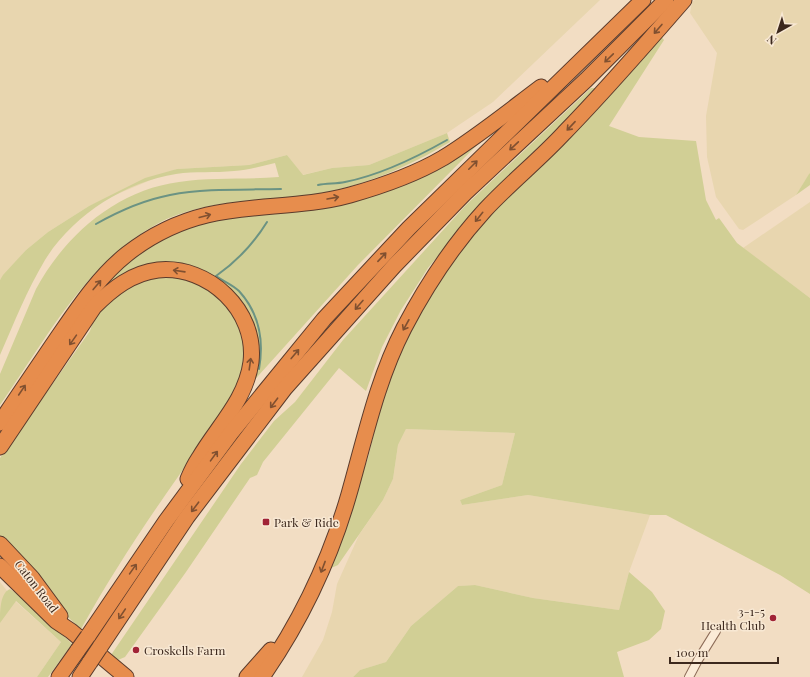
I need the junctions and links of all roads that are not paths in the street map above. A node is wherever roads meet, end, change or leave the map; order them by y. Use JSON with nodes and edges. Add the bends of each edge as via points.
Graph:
{"nodes":[{"id":1,"x":643,"y":0,"type":"edge"},
{"id":2,"x":666,"y":0,"type":"edge"},
{"id":3,"x":684,"y":0,"type":"edge"},
{"id":4,"x":600,"y":44,"type":"junction"},
{"id":5,"x":0,"y":423,"type":"edge"},
{"id":6,"x":0,"y":447,"type":"edge"},
{"id":7,"x":166,"y":521,"type":"junction"},
{"id":8,"x":0,"y":544,"type":"edge"},
{"id":9,"x":0,"y":566,"type":"edge"},
{"id":10,"x":296,"y":624,"type":"junction"},
{"id":11,"x":71,"y":631,"type":"junction"},
{"id":12,"x":716,"y":631,"type":"dead end"},
{"id":13,"x":119,"y":673,"type":"edge"},
{"id":14,"x":59,"y":677,"type":"edge"},
{"id":15,"x":80,"y":677,"type":"edge"},
{"id":16,"x":247,"y":677,"type":"edge"},
{"id":17,"x":262,"y":677,"type":"edge"},
{"id":18,"x":690,"y":677,"type":"edge"}],
"edges":[{"from":1,"to":4,"type":"highway"},
{"from":2,"to":15,"type":"highway","one_way":true,"bridge":true,"via":[[586,80],[465,193],[394,266],[291,383],[187,516]]},
{"from":3,"to":10,"type":"highway","one_way":true,"via":[[568,130],[485,210],[452,250],[426,289],[404,328],[388,366],[370,417],[337,530],[317,583]]},
{"from":5,"to":4,"type":"highway","one_way":true,"via":[[100,280],[125,256],[150,238],[181,223],[207,215],[302,204],[348,196],[384,185],[418,170],[468,142]]},
{"from":7,"to":4,"type":"highway","one_way":true,"via":[[231,433],[324,319],[414,223]]},
{"from":7,"to":6,"type":"highway","one_way":true,"via":[[199,458],[244,388],[251,363],[249,337],[237,308],[225,293],[203,278],[180,271],[158,270],[133,277],[115,287],[94,308]]},
{"from":14,"to":7,"type":"highway","one_way":true,"bridge":true},
{"from":8,"to":11,"type":"highway","name":"Caton Road","via":[[32,578]]},
{"from":9,"to":11,"type":"highway","name":"Caton Road","via":[[56,621]]},
{"from":10,"to":16,"type":"highway"},
{"from":10,"to":17,"type":"highway"},
{"from":11,"to":13,"type":"highway","name":"Caton Road"},
{"from":12,"to":18,"type":"street"}]}
